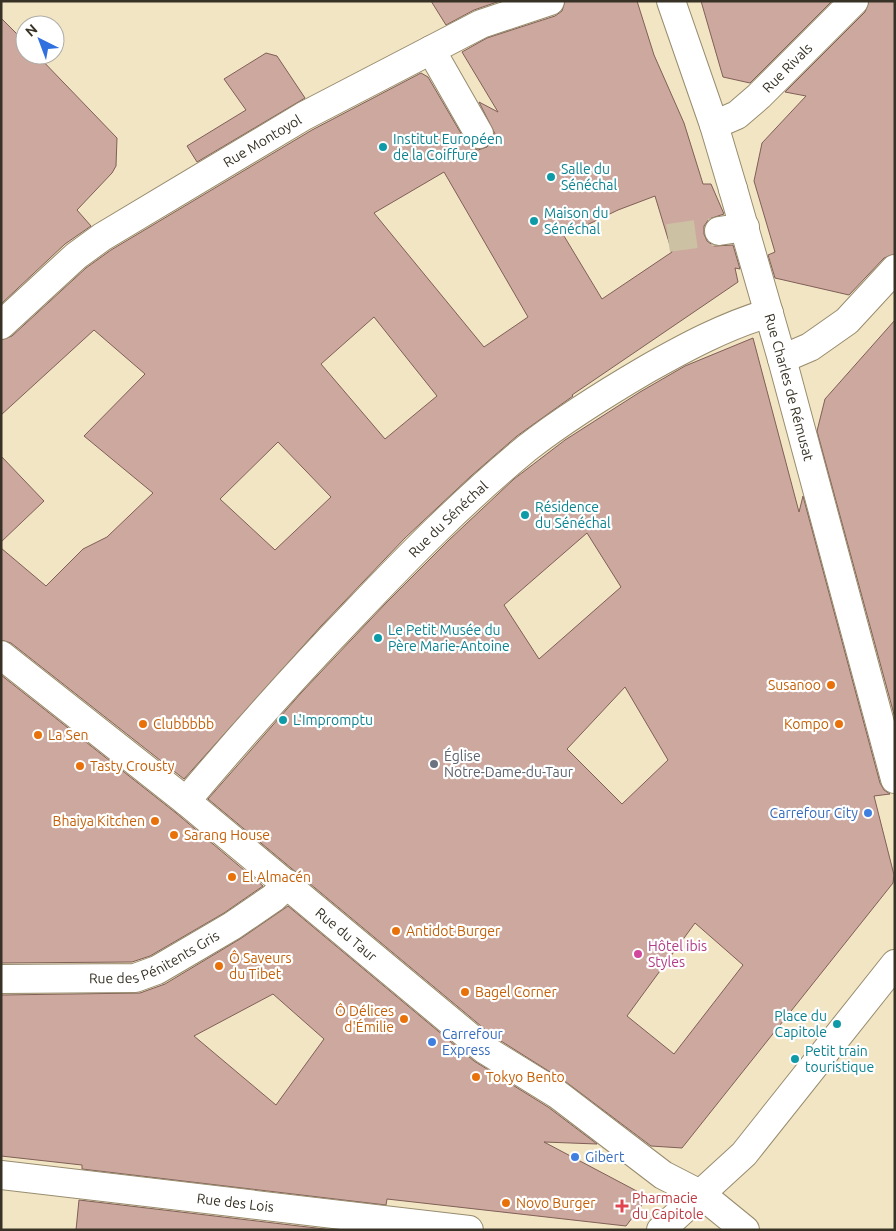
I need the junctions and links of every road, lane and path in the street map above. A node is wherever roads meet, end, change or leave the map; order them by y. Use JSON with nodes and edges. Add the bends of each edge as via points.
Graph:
{"nodes":[{"id":1,"x":548,"y":1,"type":"edge"},
{"id":2,"x":670,"y":1,"type":"edge"},
{"id":3,"x":854,"y":1,"type":"edge"},
{"id":4,"x":431,"y":50,"type":"junction"},
{"id":5,"x":714,"y":125,"type":"junction"},
{"id":6,"x":479,"y":134,"type":"dead end"},
{"id":7,"x":895,"y":268,"type":"edge"},
{"id":8,"x":769,"y":313,"type":"junction"},
{"id":9,"x":1,"y":325,"type":"edge"},
{"id":10,"x":782,"y":360,"type":"junction"},
{"id":11,"x":1,"y":655,"type":"edge"},
{"id":12,"x":895,"y":778,"type":"edge"},
{"id":13,"x":186,"y":801,"type":"junction"},
{"id":14,"x":288,"y":884,"type":"junction"},
{"id":15,"x":895,"y":964,"type":"edge"},
{"id":16,"x":1,"y":979,"type":"edge"},
{"id":17,"x":1,"y":1175,"type":"edge"},
{"id":18,"x":702,"y":1195,"type":"junction"},
{"id":19,"x":469,"y":1230,"type":"edge"},
{"id":20,"x":661,"y":1230,"type":"edge"},
{"id":21,"x":745,"y":1230,"type":"edge"}],
"edges":[{"from":1,"to":4,"type":"street","name":"Rue Montoyol","via":[[481,24]]},
{"from":2,"to":5,"type":"street","name":"Rue Charles de Rémusat"},
{"from":3,"to":5,"type":"street","name":"Rue Rivals","via":[[759,96],[737,115]]},
{"from":4,"to":6,"type":"street"},
{"from":4,"to":9,"type":"street","name":"Rue Montoyol","via":[[304,116],[102,237],[76,256]]},
{"from":5,"to":8,"type":"street","name":"Rue Charles de Rémusat","via":[[733,189],[732,229]]},
{"from":7,"to":10,"type":"street","via":[[847,321],[810,348]]},
{"from":8,"to":10,"type":"street","name":"Rue Charles de Rémusat"},
{"from":8,"to":13,"type":"street","name":"Rue du Sénéchal","via":[[713,333],[672,355],[609,391],[528,447],[391,574],[300,671]]},
{"from":10,"to":12,"type":"street","name":"Rue Charles de Rémusat"},
{"from":11,"to":13,"type":"street","name":"Rue du Taur"},
{"from":13,"to":14,"type":"street","name":"Rue du Taur"},
{"from":14,"to":16,"type":"street","name":"Rue des Pénitents Gris","via":[[232,926],[156,970],[135,978]]},
{"from":14,"to":18,"type":"street","name":"Rue du Taur","via":[[484,1049],[557,1094],[663,1175]]},
{"from":15,"to":18,"type":"street","via":[[744,1154]]},
{"from":17,"to":19,"type":"street","name":"Rue des Lois"},
{"from":18,"to":20,"type":"street"},
{"from":18,"to":21,"type":"street","name":"Rue du Taur"}]}
